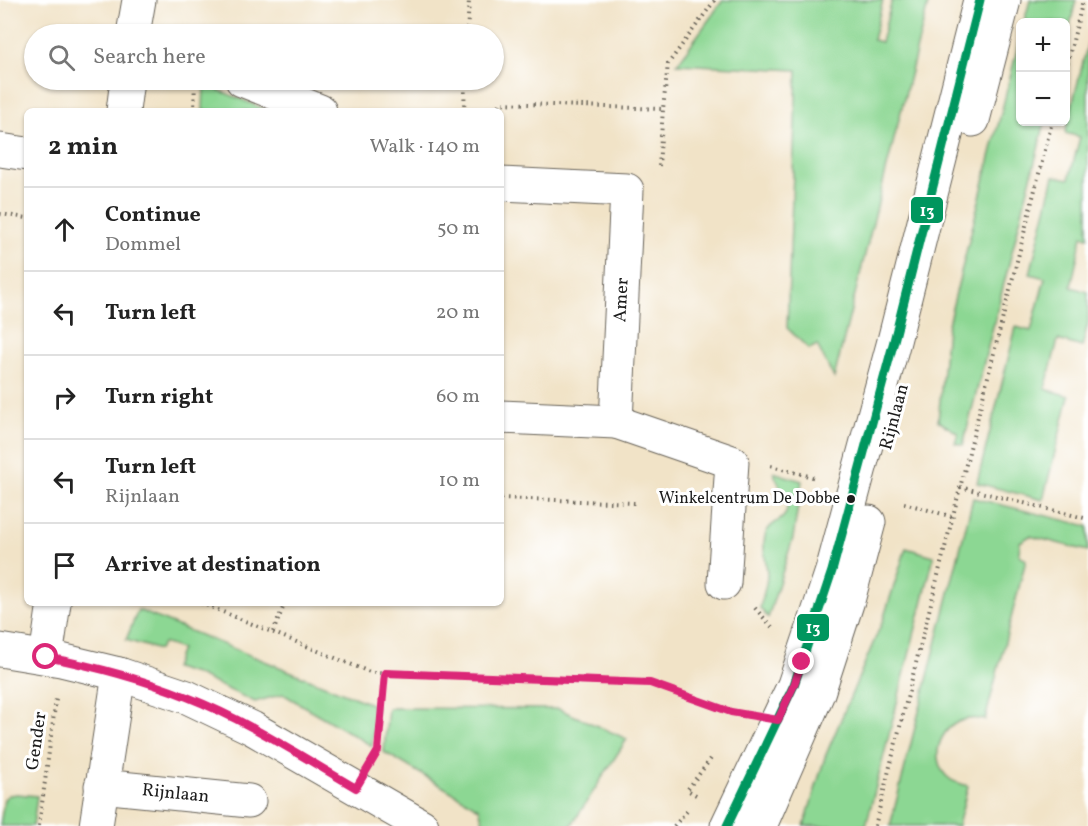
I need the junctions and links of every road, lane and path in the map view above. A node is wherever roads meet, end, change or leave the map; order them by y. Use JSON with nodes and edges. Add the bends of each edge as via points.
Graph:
{"nodes":[{"id":1,"x":139,"y":0,"type":"edge"},
{"id":2,"x":469,"y":0,"type":"edge"},
{"id":3,"x":715,"y":0,"type":"edge"},
{"id":4,"x":980,"y":0,"type":"edge"},
{"id":5,"x":1004,"y":0,"type":"edge"},
{"id":6,"x":1083,"y":0,"type":"edge"},
{"id":7,"x":135,"y":24,"type":"edge"},
{"id":8,"x":468,"y":24,"type":"edge"},
{"id":9,"x":1070,"y":50,"type":"edge"},
{"id":10,"x":126,"y":90,"type":"edge"},
{"id":11,"x":195,"y":90,"type":"edge"},
{"id":12,"x":267,"y":90,"type":"edge"},
{"id":13,"x":465,"y":90,"type":"edge"},
{"id":14,"x":123,"y":108,"type":"edge"},
{"id":15,"x":194,"y":108,"type":"edge"},
{"id":16,"x":312,"y":108,"type":"edge"},
{"id":17,"x":464,"y":108,"type":"edge"},
{"id":18,"x":498,"y":108,"type":"edge"},
{"id":19,"x":663,"y":109,"type":"junction"},
{"id":20,"x":1051,"y":126,"type":"edge"},
{"id":21,"x":0,"y":150,"type":"edge"},
{"id":22,"x":24,"y":154,"type":"edge"},
{"id":23,"x":504,"y":184,"type":"edge"},
{"id":24,"x":627,"y":190,"type":"junction"},
{"id":25,"x":0,"y":214,"type":"edge"},
{"id":26,"x":24,"y":218,"type":"edge"},
{"id":27,"x":504,"y":417,"type":"edge"},
{"id":28,"x":616,"y":422,"type":"junction"},
{"id":29,"x":960,"y":487,"type":"junction"},
{"id":30,"x":504,"y":498,"type":"edge"},
{"id":31,"x":635,"y":503,"type":"dead end"},
{"id":32,"x":1088,"y":519,"type":"edge"},
{"id":33,"x":724,"y":583,"type":"joint"},
{"id":34,"x":54,"y":606,"type":"edge"},
{"id":35,"x":208,"y":606,"type":"edge"},
{"id":36,"x":284,"y":606,"type":"edge"},
{"id":37,"x":273,"y":632,"type":"junction"},
{"id":38,"x":0,"y":650,"type":"edge"},
{"id":39,"x":53,"y":658,"type":"junction"},
{"id":40,"x":802,"y":662,"type":"junction"},
{"id":41,"x":385,"y":673,"type":"junction"},
{"id":42,"x":119,"y":674,"type":"junction"},
{"id":43,"x":778,"y":720,"type":"junction"},
{"id":44,"x":101,"y":786,"type":"junction"},
{"id":45,"x":356,"y":788,"type":"junction"},
{"id":46,"x":249,"y":801,"type":"dead end"},
{"id":47,"x":39,"y":826,"type":"edge"},
{"id":48,"x":96,"y":826,"type":"edge"},
{"id":49,"x":422,"y":826,"type":"edge"},
{"id":50,"x":727,"y":826,"type":"edge"},
{"id":51,"x":760,"y":826,"type":"edge"},
{"id":52,"x":875,"y":826,"type":"edge"}],
"edges":[{"from":1,"to":7,"type":"street"},
{"from":2,"to":8,"type":"path"},
{"from":3,"to":19,"type":"path","via":[[668,64]]},
{"from":4,"to":40,"type":"street","name":"Rijnlaan","via":[[871,428],[832,571]]},
{"from":5,"to":51,"type":"street","name":"Rijnlaan","via":[[849,597],[818,693]]},
{"from":6,"to":9,"type":"path"},
{"from":10,"to":14,"type":"street"},
{"from":11,"to":15,"type":"path"},
{"from":12,"to":16,"type":"street"},
{"from":13,"to":17,"type":"path"},
{"from":18,"to":19,"type":"path","via":[[500,103]]},
{"from":19,"to":24,"type":"path","via":[[659,179]]},
{"from":20,"to":29,"type":"path"},
{"from":21,"to":22,"type":"street"},
{"from":23,"to":24,"type":"street"},
{"from":24,"to":28,"type":"street","name":"Amer"},
{"from":25,"to":26,"type":"path"},
{"from":27,"to":28,"type":"street"},
{"from":28,"to":33,"type":"street","via":[[732,462]]},
{"from":29,"to":32,"type":"path"},
{"from":29,"to":52,"type":"path"},
{"from":30,"to":31,"type":"path"},
{"from":33,"to":40,"type":"path","via":[[749,600]]},
{"from":34,"to":39,"type":"street"},
{"from":35,"to":37,"type":"path"},
{"from":36,"to":37,"type":"path"},
{"from":37,"to":41,"type":"path","via":[[372,673]]},
{"from":38,"to":39,"type":"street"},
{"from":39,"to":42,"type":"street"},
{"from":39,"to":47,"type":"path","name":"Gender"},
{"from":40,"to":43,"type":"street","name":"Rijnlaan"},
{"from":41,"to":43,"type":"path","via":[[650,683],[731,712]]},
{"from":41,"to":45,"type":"path","via":[[378,751]]},
{"from":42,"to":44,"type":"street"},
{"from":42,"to":45,"type":"street","via":[[224,714]]},
{"from":43,"to":50,"type":"street","name":"Rijnlaan"},
{"from":44,"to":46,"type":"street","name":"Rijnlaan"},
{"from":44,"to":48,"type":"street"},
{"from":45,"to":49,"type":"street"}]}
